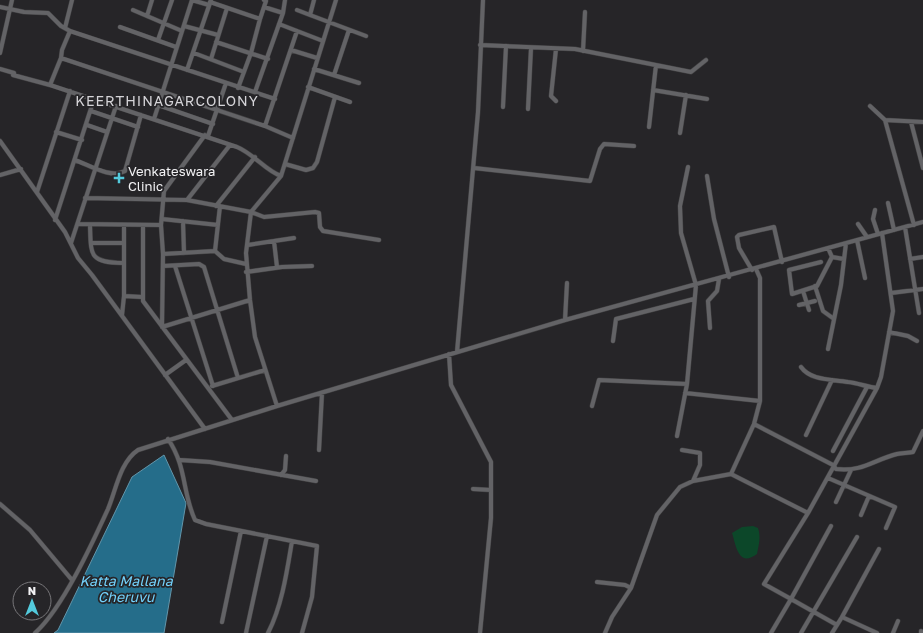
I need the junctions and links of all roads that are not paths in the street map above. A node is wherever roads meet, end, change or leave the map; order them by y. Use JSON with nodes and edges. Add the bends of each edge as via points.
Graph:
{"nodes":[{"id":1,"x":12,"y":0,"type":"edge"},
{"id":2,"x":72,"y":0,"type":"edge"},
{"id":3,"x":152,"y":0,"type":"edge"},
{"id":4,"x":172,"y":0,"type":"edge"},
{"id":5,"x":192,"y":0,"type":"edge"},
{"id":6,"x":264,"y":0,"type":"edge"},
{"id":7,"x":285,"y":0,"type":"edge"},
{"id":8,"x":314,"y":0,"type":"edge"},
{"id":9,"x":336,"y":0,"type":"edge"},
{"id":10,"x":483,"y":0,"type":"edge"},
{"id":11,"x":210,"y":3,"type":"edge"},
{"id":12,"x":0,"y":7,"type":"edge"},
{"id":13,"x":264,"y":7,"type":"junction"},
{"id":14,"x":227,"y":8,"type":"junction"},
{"id":15,"x":10,"y":9,"type":"junction"},
{"id":16,"x":133,"y":10,"type":"dead end"},
{"id":17,"x":298,"y":10,"type":"dead end"},
{"id":18,"x":585,"y":12,"type":"dead end"},
{"id":19,"x":283,"y":13,"type":"junction"},
{"id":20,"x":310,"y":14,"type":"junction"},
{"id":21,"x":147,"y":16,"type":"junction"},
{"id":22,"x":260,"y":19,"type":"junction"},
{"id":23,"x":330,"y":22,"type":"junction"},
{"id":24,"x":165,"y":24,"type":"junction"},
{"id":25,"x":279,"y":24,"type":"junction"},
{"id":26,"x":64,"y":28,"type":"junction"},
{"id":27,"x":120,"y":28,"type":"dead end"},
{"id":28,"x":183,"y":29,"type":"junction"},
{"id":29,"x":349,"y":30,"type":"junction"},
{"id":30,"x":70,"y":31,"type":"junction"},
{"id":31,"x":200,"y":31,"type":"junction"},
{"id":32,"x":297,"y":31,"type":"junction"},
{"id":33,"x":218,"y":35,"type":"junction"},
{"id":34,"x":366,"y":36,"type":"dead end"},
{"id":35,"x":158,"y":40,"type":"junction"},
{"id":36,"x":323,"y":41,"type":"junction"},
{"id":37,"x":216,"y":42,"type":"junction"},
{"id":38,"x":480,"y":45,"type":"junction"},
{"id":39,"x":506,"y":46,"type":"junction"},
{"id":40,"x":176,"y":47,"type":"junction"},
{"id":41,"x":531,"y":48,"type":"junction"},
{"id":42,"x":556,"y":49,"type":"junction"},
{"id":43,"x":291,"y":50,"type":"junction"},
{"id":44,"x":583,"y":50,"type":"junction"},
{"id":45,"x":194,"y":53,"type":"junction"},
{"id":46,"x":251,"y":53,"type":"junction"},
{"id":47,"x":0,"y":54,"type":"edge"},
{"id":48,"x":62,"y":58,"type":"junction"},
{"id":49,"x":317,"y":58,"type":"junction"},
{"id":50,"x":211,"y":59,"type":"junction"},
{"id":51,"x":268,"y":59,"type":"junction"},
{"id":52,"x":706,"y":60,"type":"dead end"},
{"id":53,"x":170,"y":65,"type":"junction"},
{"id":54,"x":656,"y":65,"type":"junction"},
{"id":55,"x":314,"y":69,"type":"junction"},
{"id":56,"x":0,"y":70,"type":"edge"},
{"id":57,"x":187,"y":70,"type":"junction"},
{"id":58,"x":244,"y":72,"type":"junction"},
{"id":59,"x":334,"y":75,"type":"junction"},
{"id":60,"x":226,"y":83,"type":"junction"},
{"id":61,"x":359,"y":83,"type":"dead end"},
{"id":62,"x":50,"y":85,"type":"junction"},
{"id":63,"x":308,"y":87,"type":"junction"},
{"id":64,"x":238,"y":88,"type":"junction"},
{"id":65,"x":162,"y":90,"type":"junction"},
{"id":66,"x":653,"y":90,"type":"junction"},
{"id":67,"x":70,"y":91,"type":"junction"},
{"id":68,"x":255,"y":92,"type":"junction"},
{"id":69,"x":686,"y":95,"type":"junction"},
{"id":70,"x":335,"y":97,"type":"junction"},
{"id":71,"x":94,"y":99,"type":"junction"},
{"id":72,"x":275,"y":99,"type":"junction"},
{"id":73,"x":707,"y":99,"type":"dead end"},
{"id":74,"x":556,"y":101,"type":"dead end"},
{"id":75,"x":350,"y":102,"type":"dead end"},
{"id":76,"x":158,"y":105,"type":"junction"},
{"id":77,"x":116,"y":106,"type":"junction"},
{"id":78,"x":870,"y":106,"type":"dead end"},
{"id":79,"x":503,"y":107,"type":"dead end"},
{"id":80,"x":528,"y":109,"type":"dead end"},
{"id":81,"x":91,"y":111,"type":"junction"},
{"id":82,"x":218,"y":111,"type":"junction"},
{"id":83,"x":141,"y":115,"type":"junction"},
{"id":84,"x":112,"y":119,"type":"junction"},
{"id":85,"x":154,"y":119,"type":"junction"},
{"id":86,"x":885,"y":120,"type":"junction"},
{"id":87,"x":911,"y":122,"type":"junction"},
{"id":88,"x":923,"y":122,"type":"edge"},
{"id":89,"x":213,"y":124,"type":"junction"},
{"id":90,"x":87,"y":125,"type":"junction"},
{"id":91,"x":265,"y":126,"type":"junction"},
{"id":92,"x":138,"y":127,"type":"junction"},
{"id":93,"x":649,"y":127,"type":"dead end"},
{"id":94,"x":56,"y":132,"type":"junction"},
{"id":95,"x":108,"y":132,"type":"junction"},
{"id":96,"x":680,"y":133,"type":"dead end"},
{"id":97,"x":206,"y":135,"type":"junction"},
{"id":98,"x":293,"y":138,"type":"junction"},
{"id":99,"x":82,"y":140,"type":"junction"},
{"id":100,"x":0,"y":141,"type":"edge"},
{"id":101,"x":230,"y":145,"type":"junction"},
{"id":102,"x":634,"y":146,"type":"dead end"},
{"id":103,"x":255,"y":157,"type":"junction"},
{"id":104,"x":75,"y":160,"type":"junction"},
{"id":105,"x":285,"y":164,"type":"junction"},
{"id":106,"x":688,"y":167,"type":"dead end"},
{"id":107,"x":97,"y":168,"type":"junction"},
{"id":108,"x":474,"y":168,"type":"junction"},
{"id":109,"x":923,"y":168,"type":"edge"},
{"id":110,"x":21,"y":169,"type":"junction"},
{"id":111,"x":1,"y":175,"type":"edge"},
{"id":112,"x":281,"y":176,"type":"junction"},
{"id":113,"x":707,"y":176,"type":"dead end"},
{"id":114,"x":0,"y":181,"type":"edge"},
{"id":115,"x":37,"y":192,"type":"junction"},
{"id":116,"x":85,"y":198,"type":"junction"},
{"id":117,"x":164,"y":199,"type":"junction"},
{"id":118,"x":187,"y":200,"type":"junction"},
{"id":119,"x":888,"y":203,"type":"dead end"},
{"id":120,"x":218,"y":206,"type":"junction"},
{"id":121,"x":874,"y":210,"type":"dead end"},
{"id":122,"x":251,"y":212,"type":"junction"},
{"id":123,"x":162,"y":219,"type":"junction"},
{"id":124,"x":55,"y":220,"type":"junction"},
{"id":125,"x":183,"y":221,"type":"junction"},
{"id":126,"x":923,"y":222,"type":"edge"},
{"id":127,"x":79,"y":224,"type":"junction"},
{"id":128,"x":90,"y":224,"type":"junction"},
{"id":129,"x":858,"y":224,"type":"dead end"},
{"id":130,"x":124,"y":225,"type":"junction"},
{"id":131,"x":143,"y":225,"type":"junction"},
{"id":132,"x":161,"y":225,"type":"junction"},
{"id":133,"x":218,"y":225,"type":"junction"},
{"id":134,"x":914,"y":225,"type":"junction"},
{"id":135,"x":905,"y":227,"type":"junction"},
{"id":136,"x":894,"y":230,"type":"junction"},
{"id":137,"x":880,"y":234,"type":"junction"},
{"id":138,"x":867,"y":237,"type":"junction"},
{"id":139,"x":294,"y":238,"type":"dead end"},
{"id":140,"x":379,"y":240,"type":"dead end"},
{"id":141,"x":857,"y":240,"type":"junction"},
{"id":142,"x":274,"y":241,"type":"junction"},
{"id":143,"x":72,"y":243,"type":"junction"},
{"id":144,"x":91,"y":243,"type":"junction"},
{"id":145,"x":124,"y":243,"type":"junction"},
{"id":146,"x":846,"y":243,"type":"junction"},
{"id":147,"x":248,"y":245,"type":"junction"},
{"id":148,"x":828,"y":248,"type":"junction"},
{"id":149,"x":215,"y":251,"type":"junction"},
{"id":150,"x":184,"y":252,"type":"junction"},
{"id":151,"x":163,"y":254,"type":"junction"},
{"id":152,"x":832,"y":257,"type":"junction"},
{"id":153,"x":923,"y":257,"type":"edge"},
{"id":154,"x":844,"y":259,"type":"junction"},
{"id":155,"x":910,"y":259,"type":"junction"},
{"id":156,"x":782,"y":262,"type":"junction"},
{"id":157,"x":822,"y":262,"type":"dead end"},
{"id":158,"x":123,"y":263,"type":"junction"},
{"id":159,"x":246,"y":264,"type":"junction"},
{"id":160,"x":163,"y":266,"type":"junction"},
{"id":161,"x":175,"y":266,"type":"junction"},
{"id":162,"x":312,"y":266,"type":"dead end"},
{"id":163,"x":277,"y":267,"type":"junction"},
{"id":164,"x":754,"y":270,"type":"junction"},
{"id":165,"x":246,"y":272,"type":"junction"},
{"id":166,"x":729,"y":276,"type":"junction"},
{"id":167,"x":720,"y":278,"type":"junction"},
{"id":168,"x":865,"y":278,"type":"dead end"},
{"id":169,"x":567,"y":283,"type":"dead end"},
{"id":170,"x":696,"y":286,"type":"junction"},
{"id":171,"x":815,"y":286,"type":"junction"},
{"id":172,"x":923,"y":289,"type":"edge"},
{"id":173,"x":915,"y":290,"type":"junction"},
{"id":174,"x":803,"y":291,"type":"junction"},
{"id":175,"x":891,"y":292,"type":"junction"},
{"id":176,"x":124,"y":296,"type":"junction"},
{"id":177,"x":142,"y":297,"type":"junction"},
{"id":178,"x":694,"y":299,"type":"junction"},
{"id":179,"x":250,"y":300,"type":"junction"},
{"id":180,"x":815,"y":301,"type":"dead end"},
{"id":181,"x":807,"y":303,"type":"junction"},
{"id":182,"x":799,"y":305,"type":"dead end"},
{"id":183,"x":218,"y":310,"type":"junction"},
{"id":184,"x":809,"y":310,"type":"dead end"},
{"id":185,"x":919,"y":313,"type":"dead end"},
{"id":186,"x":122,"y":316,"type":"junction"},
{"id":187,"x":192,"y":319,"type":"junction"},
{"id":188,"x":834,"y":319,"type":"junction"},
{"id":189,"x":565,"y":320,"type":"junction"},
{"id":190,"x":162,"y":327,"type":"junction"},
{"id":191,"x":710,"y":328,"type":"dead end"},
{"id":192,"x":889,"y":332,"type":"junction"},
{"id":193,"x":613,"y":341,"type":"dead end"},
{"id":194,"x":917,"y":341,"type":"dead end"},
{"id":195,"x":828,"y":349,"type":"dead end"},
{"id":196,"x":456,"y":352,"type":"junction"},
{"id":197,"x":449,"y":354,"type":"junction"},
{"id":198,"x":186,"y":360,"type":"junction"},
{"id":199,"x":801,"y":367,"type":"dead end"},
{"id":200,"x":265,"y":370,"type":"junction"},
{"id":201,"x":165,"y":375,"type":"junction"},
{"id":202,"x":238,"y":378,"type":"junction"},
{"id":203,"x":832,"y":380,"type":"junction"},
{"id":204,"x":687,"y":384,"type":"junction"},
{"id":205,"x":213,"y":386,"type":"junction"},
{"id":206,"x":867,"y":387,"type":"junction"},
{"id":207,"x":208,"y":388,"type":"junction"},
{"id":208,"x":876,"y":388,"type":"junction"},
{"id":209,"x":322,"y":393,"type":"junction"},
{"id":210,"x":685,"y":393,"type":"junction"},
{"id":211,"x":760,"y":401,"type":"junction"},
{"id":212,"x":277,"y":406,"type":"junction"},
{"id":213,"x":592,"y":406,"type":"dead end"},
{"id":214,"x":232,"y":420,"type":"junction"},
{"id":215,"x":754,"y":424,"type":"junction"},
{"id":216,"x":205,"y":429,"type":"junction"},
{"id":217,"x":923,"y":431,"type":"edge"},
{"id":218,"x":806,"y":435,"type":"dead end"},
{"id":219,"x":677,"y":436,"type":"dead end"},
{"id":220,"x":168,"y":439,"type":"junction"},
{"id":221,"x":319,"y":450,"type":"dead end"},
{"id":222,"x":682,"y":450,"type":"dead end"},
{"id":223,"x":833,"y":451,"type":"dead end"},
{"id":224,"x":286,"y":456,"type":"dead end"},
{"id":225,"x":180,"y":460,"type":"junction"},
{"id":226,"x":833,"y":465,"type":"junction"},
{"id":227,"x":851,"y":470,"type":"junction"},
{"id":228,"x":731,"y":474,"type":"junction"},
{"id":229,"x":281,"y":475,"type":"junction"},
{"id":230,"x":828,"y":478,"type":"junction"},
{"id":231,"x":316,"y":481,"type":"dead end"},
{"id":232,"x":693,"y":481,"type":"junction"},
{"id":233,"x":844,"y":484,"type":"junction"},
{"id":234,"x":473,"y":489,"type":"dead end"},
{"id":235,"x":491,"y":490,"type":"junction"},
{"id":236,"x":870,"y":496,"type":"junction"},
{"id":237,"x":836,"y":502,"type":"dead end"},
{"id":238,"x":0,"y":504,"type":"edge"},
{"id":239,"x":808,"y":513,"type":"junction"},
{"id":240,"x":860,"y":515,"type":"dead end"},
{"id":241,"x":831,"y":526,"type":"dead end"},
{"id":242,"x":886,"y":528,"type":"dead end"},
{"id":243,"x":241,"y":531,"type":"junction"},
{"id":244,"x":267,"y":536,"type":"junction"},
{"id":245,"x":857,"y":537,"type":"dead end"},
{"id":246,"x":292,"y":541,"type":"junction"},
{"id":247,"x":879,"y":549,"type":"dead end"},
{"id":248,"x":72,"y":580,"type":"junction"},
{"id":249,"x":597,"y":582,"type":"dead end"},
{"id":250,"x":631,"y":588,"type":"junction"},
{"id":251,"x":791,"y":599,"type":"junction"},
{"id":252,"x":814,"y":611,"type":"junction"},
{"id":253,"x":842,"y":617,"type":"junction"},
{"id":254,"x":898,"y":621,"type":"dead end"},
{"id":255,"x":222,"y":622,"type":"dead end"},
{"id":256,"x":837,"y":625,"type":"junction"},
{"id":257,"x":35,"y":633,"type":"edge"},
{"id":258,"x":246,"y":633,"type":"edge"},
{"id":259,"x":268,"y":633,"type":"edge"},
{"id":260,"x":302,"y":633,"type":"edge"},
{"id":261,"x":480,"y":633,"type":"edge"},
{"id":262,"x":606,"y":633,"type":"edge"},
{"id":263,"x":771,"y":633,"type":"edge"},
{"id":264,"x":801,"y":633,"type":"edge"},
{"id":265,"x":832,"y":633,"type":"edge"},
{"id":266,"x":877,"y":633,"type":"edge"},
{"id":267,"x":893,"y":633,"type":"edge"}],
"edges":[{"from":1,"to":15,"type":"street"},
{"from":2,"to":26,"type":"street"},
{"from":3,"to":21,"type":"street"},
{"from":4,"to":24,"type":"street"},
{"from":5,"to":11,"type":"street"},
{"from":5,"to":28,"type":"street"},
{"from":6,"to":13,"type":"street"},
{"from":7,"to":19,"type":"street"},
{"from":8,"to":20,"type":"street"},
{"from":9,"to":23,"type":"street"},
{"from":10,"to":38,"type":"street"},
{"from":11,"to":14,"type":"street"},
{"from":11,"to":31,"type":"street"},
{"from":12,"to":15,"type":"street"},
{"from":13,"to":19,"type":"street"},
{"from":13,"to":22,"type":"street"},
{"from":14,"to":22,"type":"street"},
{"from":14,"to":33,"type":"street"},
{"from":15,"to":26,"type":"street","via":[[48,13]]},
{"from":15,"to":47,"type":"street"},
{"from":16,"to":21,"type":"street"},
{"from":17,"to":20,"type":"street"},
{"from":18,"to":44,"type":"street"},
{"from":19,"to":25,"type":"street"},
{"from":20,"to":23,"type":"street"},
{"from":21,"to":24,"type":"street"},
{"from":22,"to":46,"type":"street"},
{"from":23,"to":29,"type":"street"},
{"from":23,"to":36,"type":"street"},
{"from":24,"to":28,"type":"street"},
{"from":24,"to":35,"type":"street"},
{"from":25,"to":32,"type":"street"},
{"from":25,"to":51,"type":"street"},
{"from":26,"to":30,"type":"street"},
{"from":27,"to":35,"type":"street"},
{"from":28,"to":31,"type":"street"},
{"from":28,"to":40,"type":"street"},
{"from":29,"to":34,"type":"street"},
{"from":29,"to":59,"type":"street"},
{"from":30,"to":48,"type":"street","via":[[62,50]]},
{"from":30,"to":53,"type":"street"},
{"from":31,"to":33,"type":"street"},
{"from":31,"to":45,"type":"street"},
{"from":32,"to":36,"type":"street"},
{"from":32,"to":43,"type":"street"},
{"from":33,"to":37,"type":"street"},
{"from":35,"to":40,"type":"street"},
{"from":36,"to":49,"type":"street"},
{"from":37,"to":46,"type":"street"},
{"from":37,"to":50,"type":"street"},
{"from":38,"to":39,"type":"street"},
{"from":38,"to":108,"type":"street"},
{"from":39,"to":41,"type":"street"},
{"from":39,"to":79,"type":"street"},
{"from":40,"to":53,"type":"street"},
{"from":41,"to":42,"type":"street"},
{"from":41,"to":80,"type":"street"},
{"from":42,"to":44,"type":"street"},
{"from":42,"to":74,"type":"street","via":[[551,96]]},
{"from":43,"to":49,"type":"street"},
{"from":43,"to":72,"type":"street"},
{"from":44,"to":54,"type":"street"},
{"from":45,"to":50,"type":"street"},
{"from":45,"to":57,"type":"street"},
{"from":46,"to":51,"type":"street"},
{"from":46,"to":58,"type":"street"},
{"from":48,"to":62,"type":"street"},
{"from":48,"to":65,"type":"street"},
{"from":49,"to":55,"type":"street"},
{"from":50,"to":58,"type":"street"},
{"from":51,"to":68,"type":"street"},
{"from":52,"to":54,"type":"street","via":[[691,72]]},
{"from":53,"to":57,"type":"street"},
{"from":53,"to":65,"type":"street"},
{"from":54,"to":66,"type":"street"},
{"from":55,"to":59,"type":"street"},
{"from":55,"to":63,"type":"street"},
{"from":56,"to":62,"type":"street"},
{"from":57,"to":60,"type":"street"},
{"from":58,"to":64,"type":"street"},
{"from":59,"to":61,"type":"street"},
{"from":60,"to":64,"type":"street"},
{"from":60,"to":82,"type":"street"},
{"from":62,"to":67,"type":"street"},
{"from":63,"to":70,"type":"street"},
{"from":63,"to":98,"type":"street"},
{"from":64,"to":68,"type":"street"},
{"from":65,"to":76,"type":"street"},
{"from":65,"to":82,"type":"street"},
{"from":66,"to":69,"type":"street"},
{"from":66,"to":93,"type":"street"},
{"from":67,"to":71,"type":"street"},
{"from":67,"to":94,"type":"street"},
{"from":68,"to":72,"type":"street"},
{"from":69,"to":73,"type":"street"},
{"from":69,"to":96,"type":"street"},
{"from":70,"to":75,"type":"street"},
{"from":70,"to":105,"type":"street","via":[[317,162],[313,168],[306,170]]},
{"from":71,"to":77,"type":"street"},
{"from":71,"to":81,"type":"street"},
{"from":72,"to":91,"type":"street"},
{"from":76,"to":85,"type":"street"},
{"from":76,"to":89,"type":"street"},
{"from":77,"to":83,"type":"street"},
{"from":77,"to":84,"type":"street"},
{"from":78,"to":86,"type":"street"},
{"from":81,"to":84,"type":"street"},
{"from":81,"to":90,"type":"street"},
{"from":82,"to":89,"type":"street"},
{"from":82,"to":91,"type":"street"},
{"from":83,"to":85,"type":"street"},
{"from":83,"to":92,"type":"street"},
{"from":84,"to":92,"type":"street"},
{"from":84,"to":95,"type":"street"},
{"from":85,"to":97,"type":"street"},
{"from":86,"to":87,"type":"street"},
{"from":86,"to":134,"type":"street"},
{"from":87,"to":88,"type":"street"},
{"from":87,"to":109,"type":"street"},
{"from":89,"to":97,"type":"street"},
{"from":90,"to":95,"type":"street"},
{"from":90,"to":99,"type":"street"},
{"from":91,"to":98,"type":"street"},
{"from":92,"to":107,"type":"street","via":[[125,171],[117,173]]},
{"from":94,"to":99,"type":"street"},
{"from":94,"to":115,"type":"street"},
{"from":95,"to":107,"type":"street"},
{"from":97,"to":101,"type":"street"},
{"from":97,"to":117,"type":"street","via":[[166,188]]},
{"from":98,"to":105,"type":"street"},
{"from":99,"to":104,"type":"street"},
{"from":100,"to":110,"type":"street"},
{"from":101,"to":103,"type":"street","via":[[243,149]]},
{"from":101,"to":118,"type":"street"},
{"from":102,"to":108,"type":"street","via":[[604,144],[590,181]]},
{"from":103,"to":112,"type":"street"},
{"from":103,"to":120,"type":"street"},
{"from":104,"to":107,"type":"street"},
{"from":104,"to":124,"type":"street"},
{"from":105,"to":112,"type":"street"},
{"from":106,"to":170,"type":"street","via":[[680,206],[681,233]]},
{"from":107,"to":116,"type":"street"},
{"from":108,"to":196,"type":"street"},
{"from":110,"to":111,"type":"street"},
{"from":110,"to":115,"type":"street"},
{"from":111,"to":114,"type":"street"},
{"from":112,"to":122,"type":"street"},
{"from":113,"to":166,"type":"street","via":[[714,219]]},
{"from":115,"to":124,"type":"street"},
{"from":116,"to":117,"type":"street"},
{"from":116,"to":127,"type":"street"},
{"from":117,"to":118,"type":"street"},
{"from":117,"to":123,"type":"street"},
{"from":118,"to":120,"type":"street"},
{"from":119,"to":136,"type":"street"},
{"from":120,"to":122,"type":"street"},
{"from":120,"to":133,"type":"street"},
{"from":121,"to":137,"type":"street","via":[[873,218]]},
{"from":122,"to":140,"type":"street","via":[[264,217],[317,212],[323,231]]},
{"from":122,"to":147,"type":"street"},
{"from":123,"to":125,"type":"street"},
{"from":123,"to":132,"type":"street"},
{"from":124,"to":143,"type":"street"},
{"from":125,"to":133,"type":"street"},
{"from":125,"to":150,"type":"street"},
{"from":126,"to":134,"type":"street"},
{"from":127,"to":128,"type":"street"},
{"from":127,"to":143,"type":"street"},
{"from":128,"to":130,"type":"street"},
{"from":128,"to":144,"type":"street"},
{"from":129,"to":138,"type":"street"},
{"from":130,"to":131,"type":"street"},
{"from":130,"to":145,"type":"street"},
{"from":131,"to":132,"type":"street"},
{"from":131,"to":177,"type":"street"},
{"from":132,"to":151,"type":"street"},
{"from":133,"to":149,"type":"street"},
{"from":134,"to":135,"type":"street"},
{"from":135,"to":136,"type":"street"},
{"from":135,"to":155,"type":"street"},
{"from":136,"to":137,"type":"street"},
{"from":137,"to":138,"type":"street"},
{"from":137,"to":175,"type":"street"},
{"from":138,"to":141,"type":"street"},
{"from":139,"to":142,"type":"street"},
{"from":141,"to":146,"type":"street"},
{"from":141,"to":168,"type":"street"},
{"from":142,"to":147,"type":"street"},
{"from":142,"to":163,"type":"street"},
{"from":143,"to":186,"type":"street","via":[[78,258]]},
{"from":144,"to":145,"type":"street"},
{"from":144,"to":158,"type":"street","via":[[93,253],[99,260],[104,263]]},
{"from":145,"to":158,"type":"street"},
{"from":146,"to":148,"type":"street"},
{"from":146,"to":154,"type":"street"},
{"from":147,"to":159,"type":"street"},
{"from":148,"to":152,"type":"street"},
{"from":148,"to":156,"type":"street"},
{"from":149,"to":150,"type":"street"},
{"from":149,"to":159,"type":"street","via":[[224,259]]},
{"from":150,"to":151,"type":"street"},
{"from":151,"to":160,"type":"street"},
{"from":152,"to":154,"type":"street"},
{"from":152,"to":171,"type":"street"},
{"from":153,"to":155,"type":"street"},
{"from":154,"to":188,"type":"street"},
{"from":155,"to":173,"type":"street"},
{"from":156,"to":164,"type":"street"},
{"from":156,"to":164,"type":"street","via":[[774,227],[739,235],[737,246]]},
{"from":157,"to":174,"type":"street","via":[[789,270],[792,294]]},
{"from":158,"to":176,"type":"street"},
{"from":159,"to":165,"type":"street"},
{"from":160,"to":161,"type":"street"},
{"from":160,"to":190,"type":"street"},
{"from":161,"to":183,"type":"street","via":[[199,264],[204,267]]},
{"from":161,"to":187,"type":"street"},
{"from":162,"to":163,"type":"street"},
{"from":163,"to":165,"type":"street"},
{"from":164,"to":166,"type":"street"},
{"from":164,"to":211,"type":"street","via":[[760,278]]},
{"from":165,"to":179,"type":"street"},
{"from":166,"to":167,"type":"street"},
{"from":167,"to":170,"type":"street"},
{"from":167,"to":191,"type":"street","via":[[717,291],[708,301]]},
{"from":169,"to":189,"type":"street"},
{"from":170,"to":178,"type":"street"},
{"from":170,"to":189,"type":"street"},
{"from":171,"to":174,"type":"street"},
{"from":171,"to":188,"type":"street","via":[[823,310]]},
{"from":172,"to":173,"type":"street"},
{"from":173,"to":175,"type":"street"},
{"from":173,"to":185,"type":"street"},
{"from":174,"to":181,"type":"street"},
{"from":175,"to":192,"type":"street","via":[[893,311]]},
{"from":176,"to":177,"type":"street"},
{"from":176,"to":186,"type":"street"},
{"from":177,"to":190,"type":"street"},
{"from":178,"to":193,"type":"street","via":[[616,318]]},
{"from":178,"to":204,"type":"street"},
{"from":179,"to":183,"type":"street"},
{"from":179,"to":200,"type":"street","via":[[255,337]]},
{"from":180,"to":181,"type":"street"},
{"from":181,"to":182,"type":"street"},
{"from":181,"to":184,"type":"street"},
{"from":183,"to":187,"type":"street"},
{"from":183,"to":202,"type":"street"},
{"from":186,"to":201,"type":"street"},
{"from":187,"to":190,"type":"street"},
{"from":187,"to":205,"type":"street"},
{"from":188,"to":195,"type":"street"},
{"from":189,"to":196,"type":"street"},
{"from":190,"to":198,"type":"street"},
{"from":192,"to":194,"type":"street","via":[[908,336]]},
{"from":192,"to":208,"type":"street","via":[[881,377]]},
{"from":196,"to":197,"type":"street"},
{"from":197,"to":209,"type":"street"},
{"from":197,"to":235,"type":"street","via":[[452,385],[490,462]]},
{"from":198,"to":201,"type":"street"},
{"from":198,"to":207,"type":"street"},
{"from":199,"to":203,"type":"street","via":[[805,373]]},
{"from":200,"to":202,"type":"street"},
{"from":200,"to":212,"type":"street"},
{"from":201,"to":216,"type":"street"},
{"from":202,"to":205,"type":"street"},
{"from":203,"to":206,"type":"street"},
{"from":203,"to":218,"type":"street"},
{"from":204,"to":210,"type":"street"},
{"from":204,"to":213,"type":"street","via":[[599,380]]},
{"from":205,"to":207,"type":"street"},
{"from":206,"to":208,"type":"street"},
{"from":206,"to":223,"type":"street"},
{"from":207,"to":214,"type":"street"},
{"from":208,"to":226,"type":"street"},
{"from":209,"to":212,"type":"street"},
{"from":209,"to":221,"type":"street"},
{"from":210,"to":211,"type":"street"},
{"from":210,"to":219,"type":"street"},
{"from":211,"to":215,"type":"street"},
{"from":212,"to":214,"type":"street"},
{"from":214,"to":216,"type":"street"},
{"from":215,"to":226,"type":"street"},
{"from":215,"to":228,"type":"street"},
{"from":216,"to":220,"type":"street"},
{"from":217,"to":227,"type":"street","via":[[913,452],[898,454]]},
{"from":220,"to":225,"type":"street"},
{"from":220,"to":248,"type":"street","via":[[138,450],[129,459],[108,509]]},
{"from":222,"to":232,"type":"street","via":[[700,453],[700,465]]},
{"from":224,"to":229,"type":"street","via":[[285,470]]},
{"from":225,"to":229,"type":"street","via":[[210,462]]},
{"from":225,"to":243,"type":"street","via":[[195,520]]},
{"from":226,"to":227,"type":"street","via":[[836,469]]},
{"from":226,"to":230,"type":"street"},
{"from":227,"to":233,"type":"street"},
{"from":228,"to":232,"type":"street"},
{"from":228,"to":239,"type":"street"},
{"from":229,"to":231,"type":"street"},
{"from":230,"to":233,"type":"street"},
{"from":230,"to":239,"type":"street"},
{"from":232,"to":250,"type":"street","via":[[680,487],[657,515]]},
{"from":233,"to":236,"type":"street"},
{"from":233,"to":237,"type":"street"},
{"from":234,"to":235,"type":"street"},
{"from":235,"to":261,"type":"street","via":[[491,518]]},
{"from":236,"to":240,"type":"street"},
{"from":236,"to":242,"type":"street","via":[[896,507]]},
{"from":238,"to":248,"type":"street","via":[[30,530]]},
{"from":239,"to":251,"type":"street","via":[[764,584]]},
{"from":241,"to":251,"type":"street"},
{"from":243,"to":244,"type":"street"},
{"from":243,"to":255,"type":"street"},
{"from":244,"to":246,"type":"street"},
{"from":244,"to":258,"type":"street"},
{"from":245,"to":252,"type":"street"},
{"from":246,"to":259,"type":"street","via":[[286,576]]},
{"from":246,"to":260,"type":"street","via":[[317,546],[312,598]]},
{"from":247,"to":253,"type":"street"},
{"from":248,"to":257,"type":"street","via":[[48,620]]},
{"from":249,"to":250,"type":"street","via":[[626,585]]},
{"from":250,"to":262,"type":"street","via":[[612,617]]},
{"from":251,"to":252,"type":"street"},
{"from":251,"to":263,"type":"street"},
{"from":252,"to":256,"type":"street"},
{"from":252,"to":264,"type":"street"},
{"from":253,"to":256,"type":"street"},
{"from":253,"to":266,"type":"street"},
{"from":254,"to":267,"type":"street"},
{"from":256,"to":265,"type":"street"}]}
